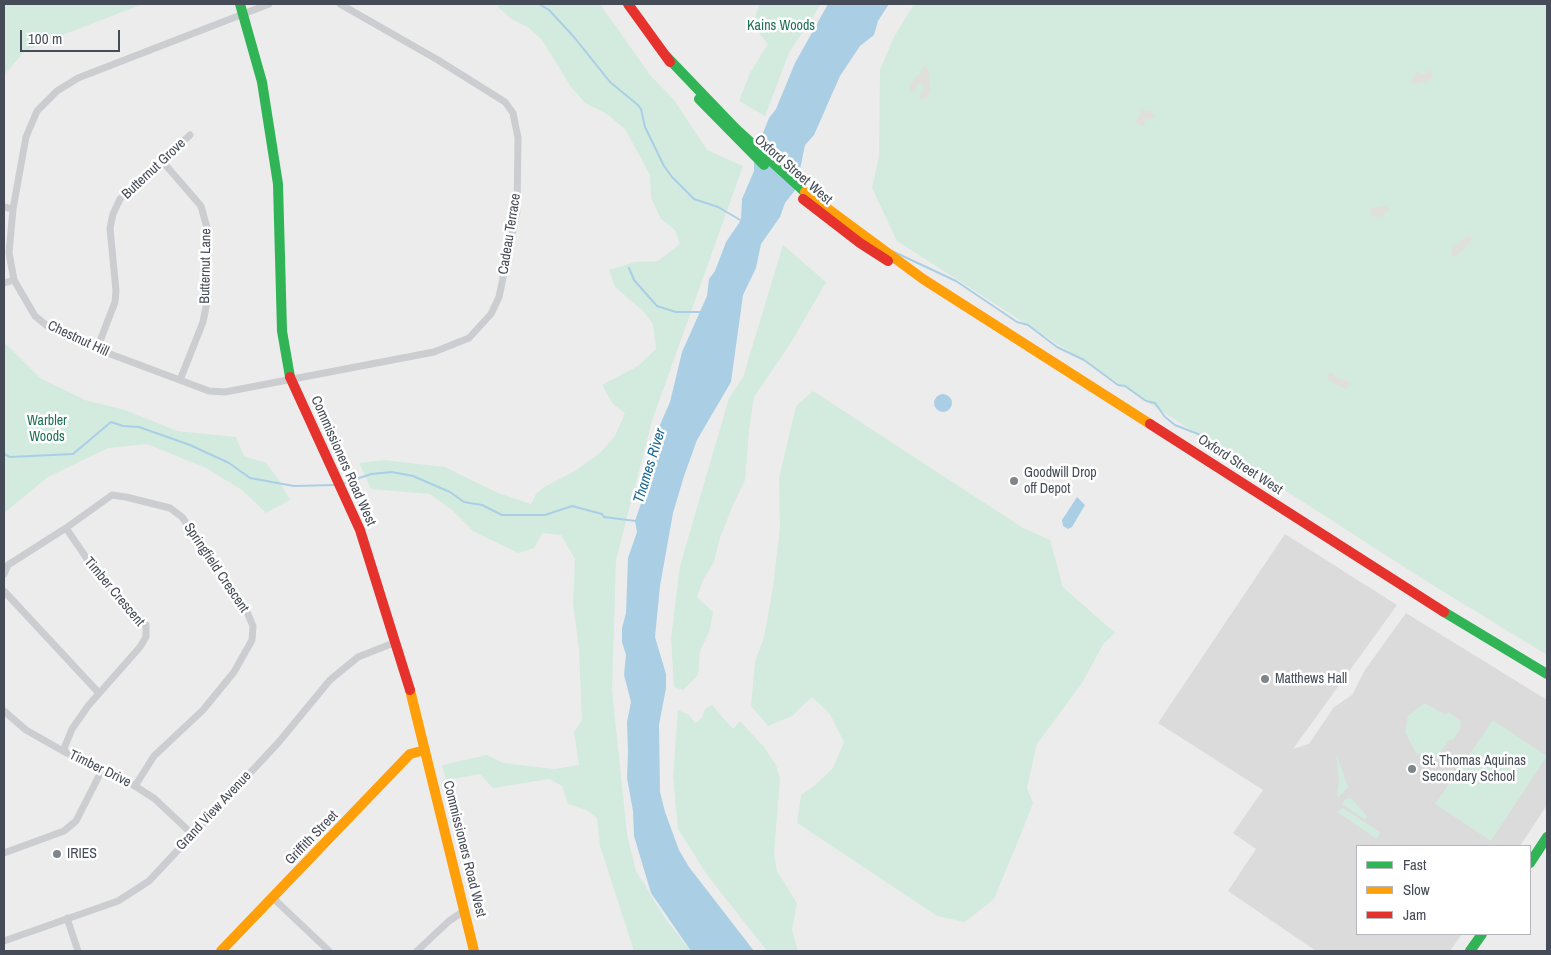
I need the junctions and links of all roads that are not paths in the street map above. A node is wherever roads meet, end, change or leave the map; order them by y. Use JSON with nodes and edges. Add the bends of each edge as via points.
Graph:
{"nodes":[{"id":1,"x":269,"y":4,"type":"edge"},
{"id":2,"x":340,"y":4,"type":"edge"},
{"id":3,"x":628,"y":4,"type":"edge"},
{"id":4,"x":242,"y":9,"type":"edge"},
{"id":5,"x":190,"y":135,"type":"dead end"},
{"id":6,"x":163,"y":162,"type":"junction"},
{"id":7,"x":4,"y":208,"type":"edge"},
{"id":8,"x":13,"y":209,"type":"junction"},
{"id":9,"x":14,"y":280,"type":"junction"},
{"id":10,"x":4,"y":283,"type":"edge"},
{"id":11,"x":97,"y":349,"type":"junction"},
{"id":12,"x":180,"y":380,"type":"junction"},
{"id":13,"x":291,"y":380,"type":"junction"},
{"id":14,"x":66,"y":528,"type":"junction"},
{"id":15,"x":4,"y":574,"type":"edge"},
{"id":16,"x":4,"y":591,"type":"edge"},
{"id":17,"x":396,"y":642,"type":"junction"},
{"id":18,"x":1545,"y":676,"type":"edge"},
{"id":19,"x":98,"y":692,"type":"junction"},
{"id":20,"x":4,"y":711,"type":"edge"},
{"id":21,"x":425,"y":750,"type":"junction"},
{"id":22,"x":62,"y":751,"type":"junction"},
{"id":23,"x":102,"y":770,"type":"junction"},
{"id":24,"x":135,"y":786,"type":"junction"},
{"id":25,"x":192,"y":834,"type":"junction"},
{"id":26,"x":1547,"y":837,"type":"edge"},
{"id":27,"x":4,"y":853,"type":"edge"},
{"id":28,"x":1531,"y":861,"type":"edge"},
{"id":29,"x":273,"y":898,"type":"junction"},
{"id":30,"x":464,"y":911,"type":"junction"},
{"id":31,"x":67,"y":918,"type":"junction"},
{"id":32,"x":1481,"y":935,"type":"edge"},
{"id":33,"x":4,"y":941,"type":"edge"},
{"id":34,"x":78,"y":951,"type":"edge"},
{"id":35,"x":221,"y":951,"type":"edge"},
{"id":36,"x":329,"y":951,"type":"edge"},
{"id":37,"x":417,"y":951,"type":"edge"},
{"id":38,"x":474,"y":951,"type":"edge"},
{"id":39,"x":1470,"y":951,"type":"edge"}],
"edges":[{"from":1,"to":4,"type":"street"},
{"from":2,"to":13,"type":"street","name":"Cadeau Terrace","via":[[505,102],[513,113],[518,132],[517,211],[499,297],[491,314],[469,338],[434,352]]},
{"from":3,"to":18,"type":"main road","name":"Oxford Street West","via":[[666,56],[713,110],[786,177],[895,261]]},
{"from":4,"to":8,"type":"street","name":"Chestnut Hill","via":[[78,78],[57,91],[37,111],[26,137]]},
{"from":4,"to":13,"type":"main road","name":"Commissioners Road West","via":[[262,82],[278,184],[282,331]]},
{"from":5,"to":6,"type":"street","name":"Butternut Grove"},
{"from":6,"to":11,"type":"street","name":"Butternut Grove","via":[[120,200],[113,214],[110,228],[115,302]]},
{"from":6,"to":12,"type":"street","name":"Butternut Lane","via":[[201,206],[209,235],[208,297]]},
{"from":7,"to":8,"type":"street"},
{"from":8,"to":9,"type":"street","name":"Chestnut Hill","via":[[9,253]]},
{"from":9,"to":10,"type":"street"},
{"from":9,"to":11,"type":"street","name":"Chestnut Hill","via":[[35,316],[51,329]]},
{"from":11,"to":12,"type":"street","name":"Chestnut Hill"},
{"from":12,"to":13,"type":"street","name":"Chestnut Hill","via":[[208,390],[226,392]]},
{"from":13,"to":17,"type":"main road","name":"Commissioners Road West","via":[[360,530]]},
{"from":14,"to":15,"type":"street","name":"Springfield Crescent","via":[[8,565]]},
{"from":14,"to":19,"type":"street","name":"Timber Crescent","via":[[98,575],[146,625],[146,637],[140,647]]},
{"from":14,"to":24,"type":"street","name":"Springfield Crescent","via":[[112,495],[170,508],[196,535],[253,626],[252,640],[234,672],[203,710],[154,756]]},
{"from":16,"to":19,"type":"street"},
{"from":17,"to":21,"type":"main road","name":"Commissioners Road West"},
{"from":17,"to":25,"type":"street","name":"Grand View Avenue","via":[[358,657],[330,680],[278,743]]},
{"from":19,"to":22,"type":"street","name":"Timber Crescent","via":[[72,729]]},
{"from":20,"to":22,"type":"street","name":"Timber Drive","via":[[26,730]]},
{"from":21,"to":29,"type":"main road","name":"Griffith Street","via":[[410,754]]},
{"from":21,"to":30,"type":"main road","name":"Commissioners Road West"},
{"from":22,"to":23,"type":"street","name":"Timber Drive"},
{"from":23,"to":24,"type":"street","name":"Timber Drive"},
{"from":23,"to":27,"type":"street","via":[[76,820],[64,831]]},
{"from":24,"to":25,"type":"street","name":"Timber Drive","via":[[155,799]]},
{"from":25,"to":31,"type":"street","name":"Grand View Avenue","via":[[149,881],[130,895]]},
{"from":26,"to":28,"type":"main road"},
{"from":29,"to":35,"type":"main road","name":"Griffith Street"},
{"from":29,"to":36,"type":"street"},
{"from":30,"to":37,"type":"street"},
{"from":30,"to":38,"type":"main road","name":"Commissioners Road West"},
{"from":31,"to":33,"type":"street","name":"Grand View Avenue"},
{"from":31,"to":34,"type":"street"},
{"from":32,"to":39,"type":"main road"}]}
